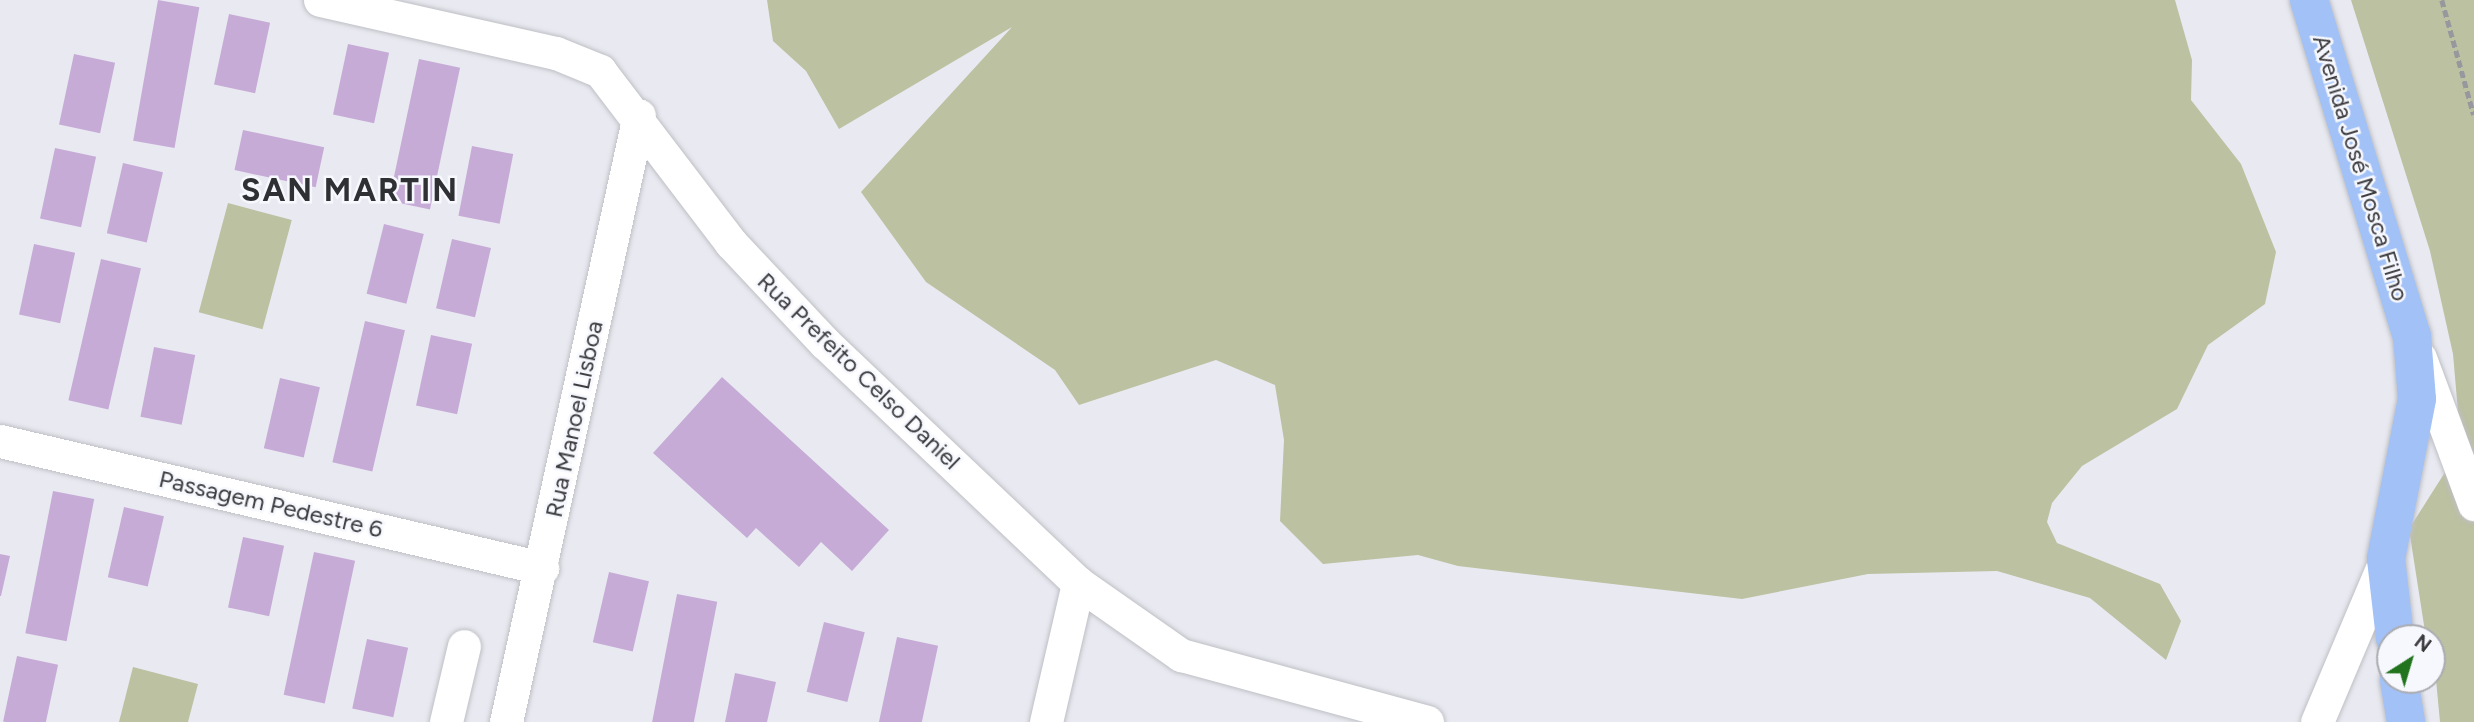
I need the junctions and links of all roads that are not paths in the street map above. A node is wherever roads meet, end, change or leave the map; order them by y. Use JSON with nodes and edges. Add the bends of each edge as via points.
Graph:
{"nodes":[{"id":1,"x":320,"y":0,"type":"edge"},
{"id":2,"x":2309,"y":0,"type":"edge"},
{"id":3,"x":639,"y":115,"type":"junction"},
{"id":4,"x":2412,"y":336,"type":"junction"},
{"id":5,"x":0,"y":441,"type":"edge"},
{"id":6,"x":2474,"y":504,"type":"edge"},
{"id":7,"x":2386,"y":559,"type":"junction"},
{"id":8,"x":542,"y":568,"type":"junction"},
{"id":9,"x":1079,"y":583,"type":"junction"},
{"id":10,"x":2393,"y":624,"type":"edge"},
{"id":11,"x":464,"y":646,"type":"dead end"},
{"id":12,"x":2401,"y":694,"type":"edge"},
{"id":13,"x":446,"y":722,"type":"edge"},
{"id":14,"x":506,"y":722,"type":"edge"},
{"id":15,"x":1046,"y":722,"type":"edge"},
{"id":16,"x":1427,"y":722,"type":"edge"},
{"id":17,"x":2317,"y":722,"type":"edge"},
{"id":18,"x":2406,"y":722,"type":"edge"}],
"edges":[{"from":1,"to":3,"type":"street","name":"Rua Prefeito Celso Daniel","via":[[556,53],[600,71]]},
{"from":2,"to":4,"type":"main road","name":"Avenida José Mosca Filho"},
{"from":3,"to":8,"type":"street","name":"Rua Manoel Lisboa"},
{"from":3,"to":9,"type":"street","name":"Rua Prefeito Celso Daniel","via":[[731,243],[825,343]]},
{"from":4,"to":6,"type":"street"},
{"from":4,"to":7,"type":"main road","name":"Avenida José Mosca Filho","via":[[2417,399]]},
{"from":5,"to":8,"type":"street","name":"Passagem Pedestre 6"},
{"from":7,"to":10,"type":"main road","name":"Avenida José Mosca Filho"},
{"from":7,"to":17,"type":"street"},
{"from":8,"to":14,"type":"street","name":"Rua Manoel Lisboa"},
{"from":9,"to":15,"type":"street"},
{"from":9,"to":16,"type":"street","name":"Rua Prefeito Celso Daniel","via":[[1181,655]]},
{"from":11,"to":13,"type":"street"},
{"from":12,"to":18,"type":"main road"}]}
